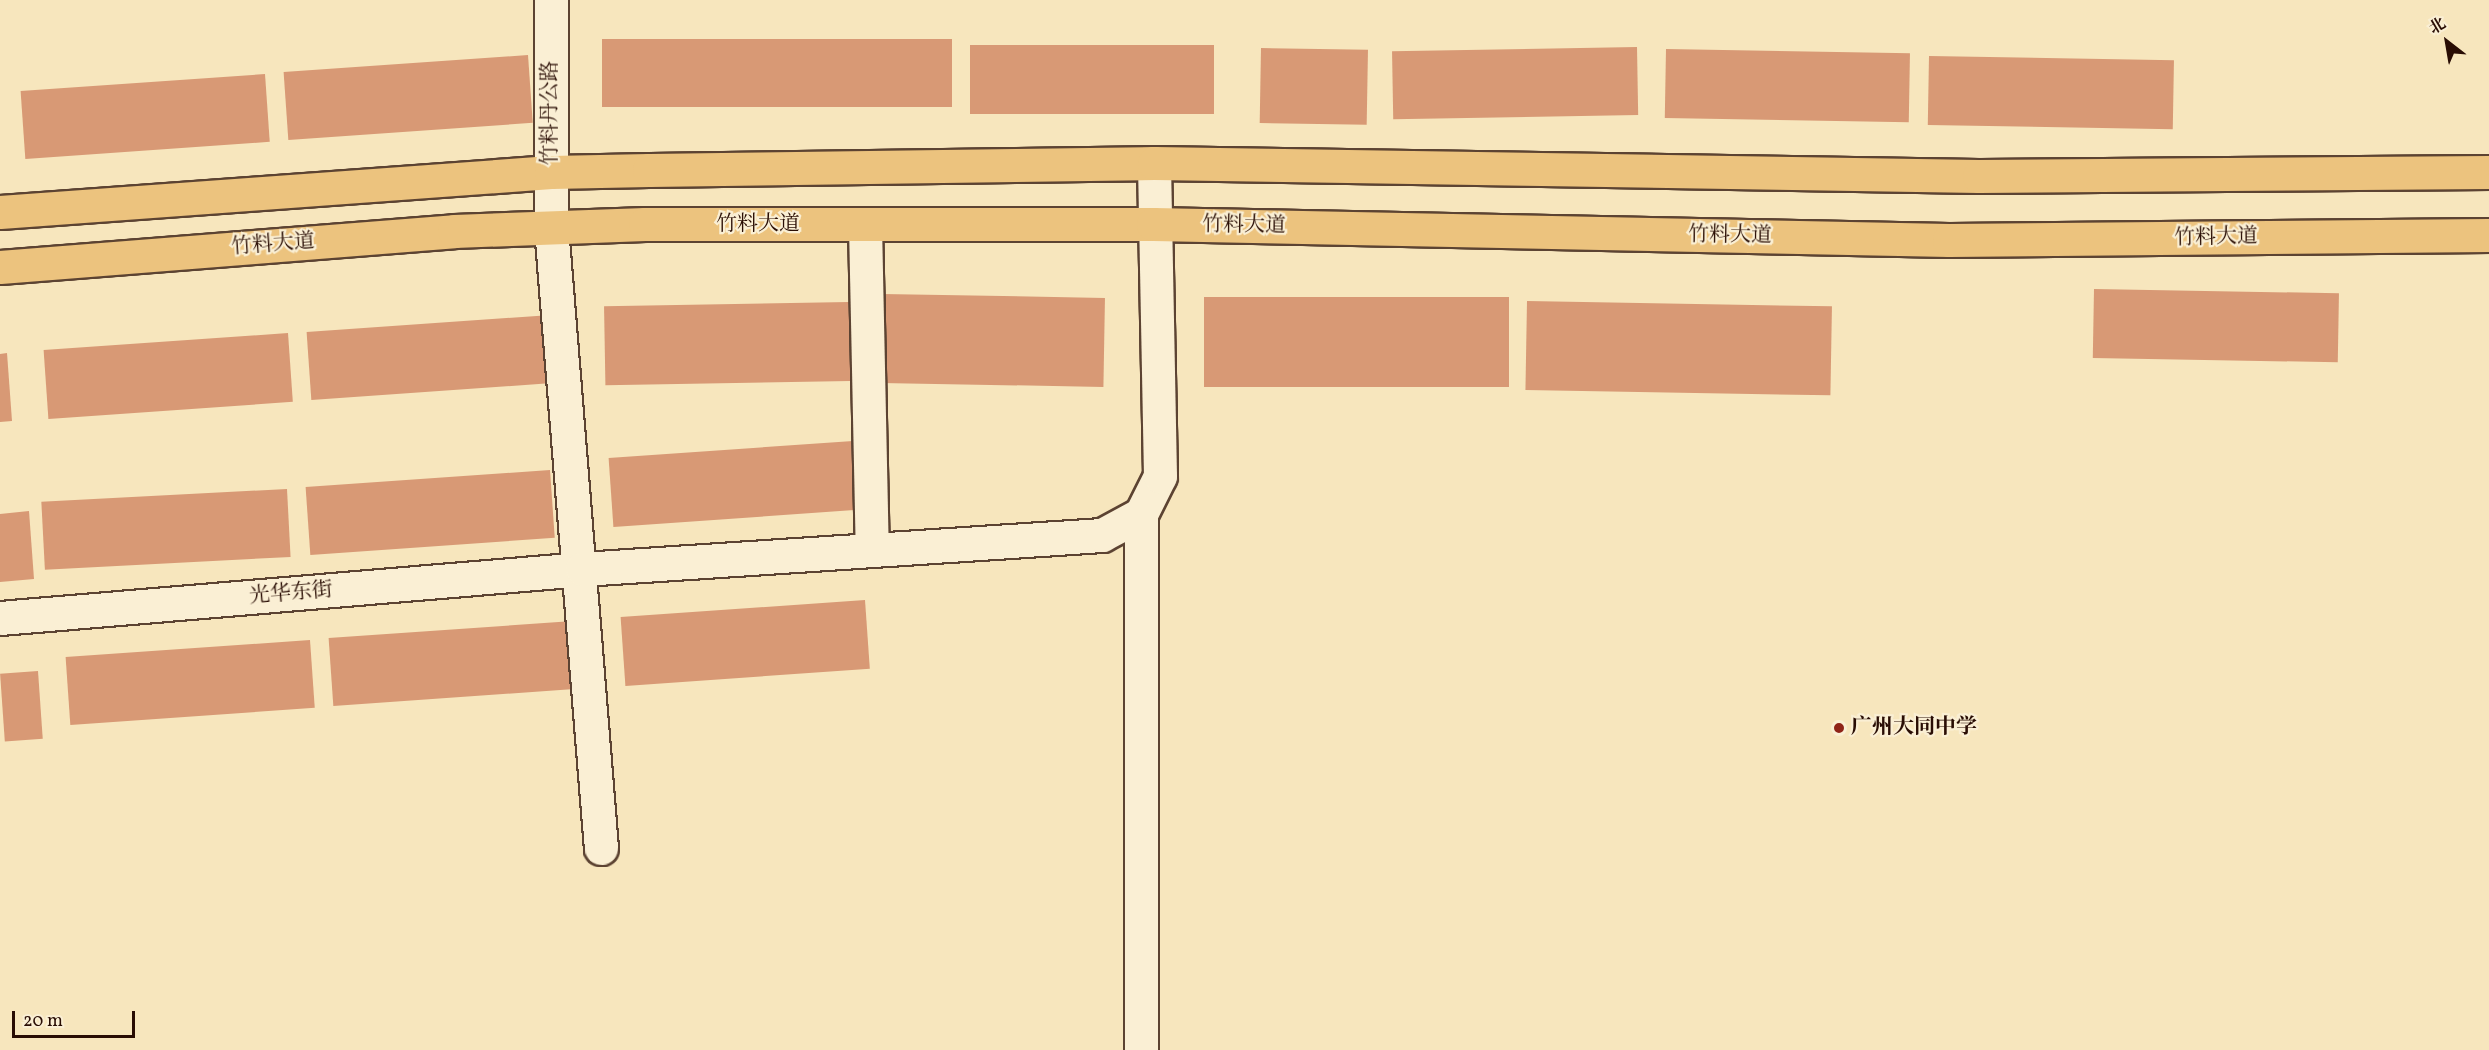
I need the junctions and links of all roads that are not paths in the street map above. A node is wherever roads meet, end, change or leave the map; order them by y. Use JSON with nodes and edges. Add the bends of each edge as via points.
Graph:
{"nodes":[{"id":1,"x":551,"y":0,"type":"edge"},
{"id":2,"x":1154,"y":163,"type":"junction"},
{"id":3,"x":551,"y":172,"type":"junction"},
{"id":4,"x":2489,"y":172,"type":"edge"},
{"id":5,"x":0,"y":212,"type":"edge"},
{"id":6,"x":1153,"y":224,"type":"junction"},
{"id":7,"x":865,"y":225,"type":"junction"},
{"id":8,"x":551,"y":226,"type":"junction"},
{"id":9,"x":2489,"y":235,"type":"edge"},
{"id":10,"x":0,"y":267,"type":"edge"},
{"id":11,"x":1141,"y":513,"type":"junction"},
{"id":12,"x":872,"y":550,"type":"junction"},
{"id":13,"x":582,"y":569,"type":"junction"},
{"id":14,"x":0,"y":618,"type":"edge"},
{"id":15,"x":602,"y":848,"type":"dead end"},
{"id":16,"x":1141,"y":1050,"type":"edge"}],
"edges":[{"from":1,"to":3,"type":"street","name":"竹料丹公路"},
{"from":2,"to":3,"type":"main road"},
{"from":2,"to":4,"type":"main road","via":[[1979,177]]},
{"from":2,"to":6,"type":"street"},
{"from":3,"to":5,"type":"main road"},
{"from":3,"to":8,"type":"street","name":"竹料丹公路"},
{"from":6,"to":7,"type":"main road","name":"竹料大道"},
{"from":6,"to":9,"type":"main road","name":"竹料大道","via":[[1949,240]]},
{"from":6,"to":11,"type":"street","via":[[1160,476]]},
{"from":7,"to":8,"type":"main road","name":"竹料大道"},
{"from":7,"to":12,"type":"street"},
{"from":8,"to":10,"type":"main road","name":"竹料大道"},
{"from":8,"to":13,"type":"street","name":"竹料丹公路"},
{"from":11,"to":12,"type":"street","name":"光华东街","via":[[1102,535]]},
{"from":11,"to":16,"type":"street"},
{"from":12,"to":13,"type":"street","name":"光华东街"},
{"from":13,"to":14,"type":"street","name":"光华东街"},
{"from":13,"to":15,"type":"street","name":"竹料丹公路"}]}
